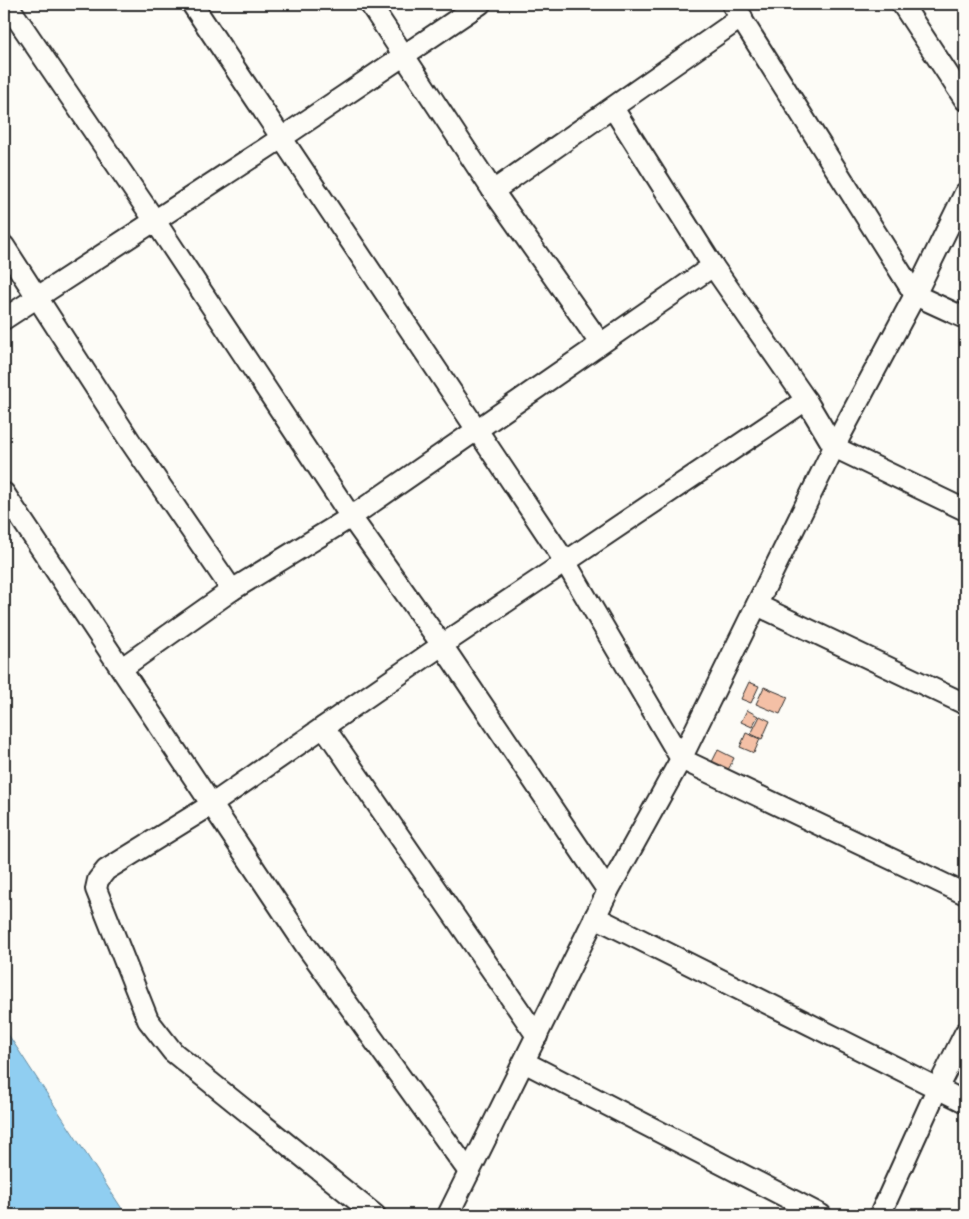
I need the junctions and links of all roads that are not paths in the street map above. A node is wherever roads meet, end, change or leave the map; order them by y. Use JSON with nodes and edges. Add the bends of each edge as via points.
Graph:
{"nodes":[{"id":1,"x":7,"y":4,"type":"edge"},
{"id":2,"x":192,"y":4,"type":"edge"},
{"id":3,"x":370,"y":4,"type":"edge"},
{"id":4,"x":480,"y":4,"type":"edge"},
{"id":5,"x":902,"y":4,"type":"edge"},
{"id":6,"x":737,"y":10,"type":"edge"},
{"id":7,"x":403,"y":56,"type":"junction"},
{"id":8,"x":965,"y":100,"type":"edge"},
{"id":9,"x":612,"y":108,"type":"junction"},
{"id":10,"x":283,"y":137,"type":"junction"},
{"id":11,"x":493,"y":191,"type":"junction"},
{"id":12,"x":965,"y":192,"type":"edge"},
{"id":13,"x":155,"y":221,"type":"junction"},
{"id":14,"x":4,"y":246,"type":"edge"},
{"id":15,"x":712,"y":266,"type":"junction"},
{"id":16,"x":915,"y":295,"type":"junction"},
{"id":17,"x":36,"y":298,"type":"junction"},
{"id":18,"x":965,"y":318,"type":"edge"},
{"id":19,"x":4,"y":319,"type":"edge"},
{"id":20,"x":600,"y":343,"type":"junction"},
{"id":21,"x":806,"y":400,"type":"junction"},
{"id":22,"x":476,"y":429,"type":"junction"},
{"id":23,"x":834,"y":447,"type":"junction"},
{"id":24,"x":4,"y":493,"type":"edge"},
{"id":25,"x":965,"y":510,"type":"edge"},
{"id":26,"x":351,"y":517,"type":"junction"},
{"id":27,"x":566,"y":563,"type":"junction"},
{"id":28,"x":232,"y":590,"type":"junction"},
{"id":29,"x":757,"y":605,"type":"junction"},
{"id":30,"x":442,"y":645,"type":"junction"},
{"id":31,"x":122,"y":668,"type":"junction"},
{"id":32,"x":965,"y":704,"type":"edge"},
{"id":33,"x":324,"y":727,"type":"junction"},
{"id":34,"x":680,"y":759,"type":"junction"},
{"id":35,"x":212,"y":805,"type":"junction"},
{"id":36,"x":608,"y":892,"type":"junction"},
{"id":37,"x":965,"y":894,"type":"edge"},
{"id":38,"x":596,"y":917,"type":"junction"},
{"id":39,"x":965,"y":1033,"type":"edge"},
{"id":40,"x":537,"y":1036,"type":"junction"},
{"id":41,"x":524,"y":1062,"type":"junction"},
{"id":42,"x":937,"y":1089,"type":"junction"},
{"id":43,"x":965,"y":1102,"type":"edge"},
{"id":44,"x":469,"y":1172,"type":"junction"},
{"id":45,"x":375,"y":1215,"type":"edge"},
{"id":46,"x":448,"y":1215,"type":"edge"},
{"id":47,"x":821,"y":1215,"type":"edge"},
{"id":48,"x":880,"y":1215,"type":"edge"}],
"edges":[{"from":1,"to":13,"type":"street"},
{"from":2,"to":10,"type":"street"},
{"from":3,"to":7,"type":"street"},
{"from":4,"to":7,"type":"street"},
{"from":5,"to":8,"type":"street"},
{"from":6,"to":9,"type":"street"},
{"from":6,"to":16,"type":"street"},
{"from":7,"to":10,"type":"street"},
{"from":7,"to":11,"type":"street"},
{"from":9,"to":11,"type":"street"},
{"from":9,"to":15,"type":"street"},
{"from":10,"to":13,"type":"street"},
{"from":10,"to":22,"type":"street"},
{"from":11,"to":20,"type":"street"},
{"from":12,"to":16,"type":"street"},
{"from":13,"to":17,"type":"street"},
{"from":13,"to":26,"type":"street"},
{"from":14,"to":17,"type":"street"},
{"from":15,"to":20,"type":"street"},
{"from":15,"to":21,"type":"street"},
{"from":16,"to":18,"type":"street"},
{"from":16,"to":23,"type":"street"},
{"from":17,"to":19,"type":"street"},
{"from":17,"to":28,"type":"street"},
{"from":20,"to":22,"type":"street"},
{"from":21,"to":23,"type":"street"},
{"from":21,"to":27,"type":"street"},
{"from":22,"to":26,"type":"street"},
{"from":22,"to":27,"type":"street"},
{"from":23,"to":25,"type":"street"},
{"from":23,"to":29,"type":"street"},
{"from":24,"to":31,"type":"street"},
{"from":26,"to":28,"type":"street"},
{"from":26,"to":30,"type":"street"},
{"from":27,"to":30,"type":"street"},
{"from":27,"to":34,"type":"street"},
{"from":28,"to":31,"type":"street"},
{"from":29,"to":32,"type":"street"},
{"from":29,"to":34,"type":"street"},
{"from":30,"to":33,"type":"street"},
{"from":30,"to":36,"type":"street"},
{"from":31,"to":35,"type":"street"},
{"from":33,"to":35,"type":"street"},
{"from":33,"to":40,"type":"street"},
{"from":34,"to":36,"type":"street"},
{"from":34,"to":37,"type":"street"},
{"from":35,"to":44,"type":"street","via":[[306,946]]},
{"from":35,"to":45,"type":"street","via":[[106,870],[98,880],[96,889],[148,1020],[173,1052]]},
{"from":36,"to":38,"type":"street"},
{"from":38,"to":40,"type":"street"},
{"from":38,"to":42,"type":"street"},
{"from":39,"to":42,"type":"street"},
{"from":40,"to":41,"type":"street"},
{"from":41,"to":44,"type":"street"},
{"from":41,"to":47,"type":"street"},
{"from":42,"to":43,"type":"street"},
{"from":42,"to":48,"type":"street"},
{"from":44,"to":46,"type":"street"}]}
